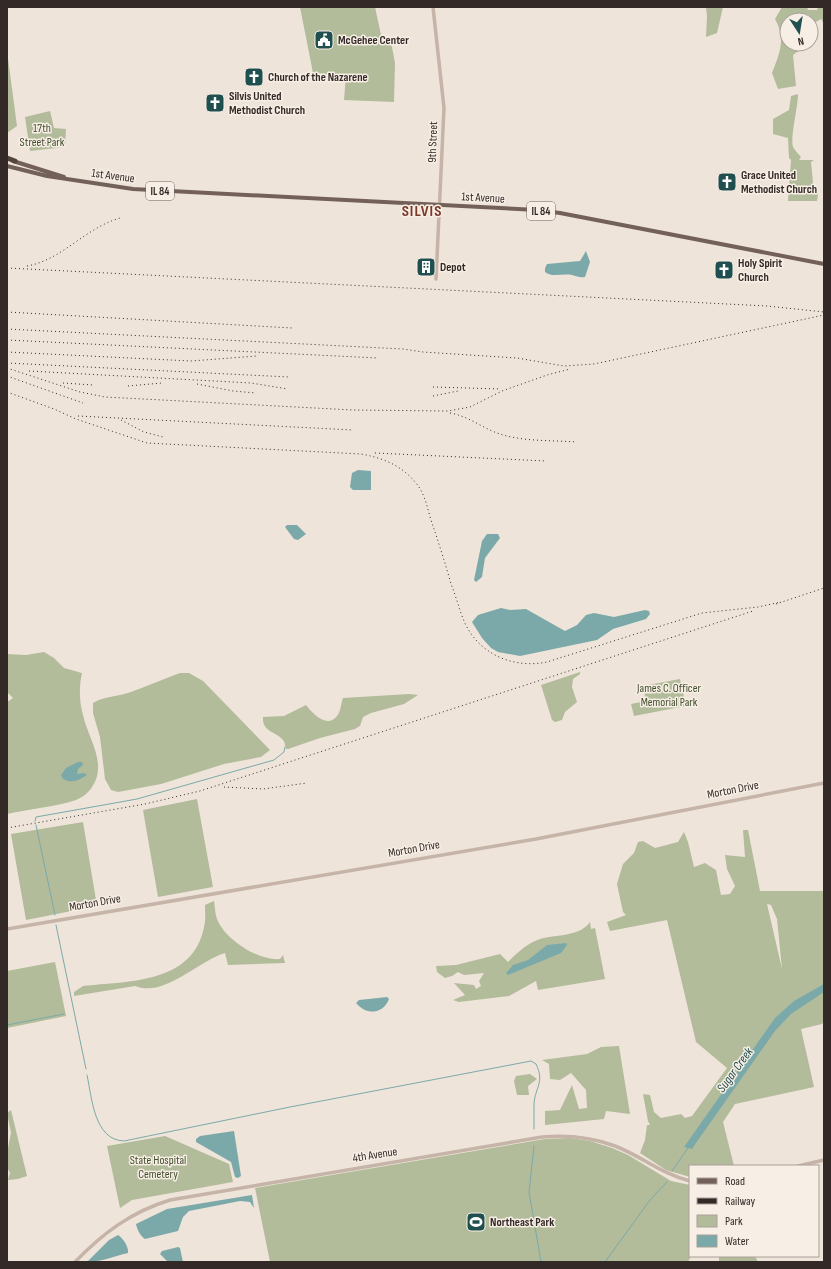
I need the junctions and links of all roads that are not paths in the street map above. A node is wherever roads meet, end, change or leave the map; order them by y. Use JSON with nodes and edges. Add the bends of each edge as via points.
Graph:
{"nodes":[{"id":1,"x":432,"y":7,"type":"edge"},
{"id":2,"x":7,"y":159,"type":"edge"},
{"id":3,"x":15,"y":161,"type":"joint"},
{"id":4,"x":7,"y":166,"type":"edge"},
{"id":5,"x":66,"y":178,"type":"junction"},
{"id":6,"x":440,"y":206,"type":"junction"},
{"id":7,"x":824,"y":264,"type":"edge"},
{"id":8,"x":436,"y":279,"type":"dead end"},
{"id":9,"x":824,"y":782,"type":"edge"},
{"id":10,"x":7,"y":929,"type":"edge"},
{"id":11,"x":824,"y":1160,"type":"edge"},
{"id":12,"x":802,"y":1165,"type":"edge"},
{"id":13,"x":689,"y":1181,"type":"edge"},
{"id":14,"x":75,"y":1262,"type":"edge"}],
"edges":[{"from":1,"to":6,"type":"street","name":"9th Street","via":[[438,38],[444,108]]},
{"from":2,"to":3,"type":"highway"},
{"from":3,"to":5,"type":"main road","name":"1st Avenue","number":"IL 84"},
{"from":4,"to":5,"type":"main road","name":"1st Avenue","number":"IL 84"},
{"from":5,"to":6,"type":"main road","name":"1st Avenue","number":"IL 84","via":[[133,189]]},
{"from":6,"to":7,"type":"main road","name":"1st Avenue","number":"IL 84","via":[[560,213]]},
{"from":6,"to":8,"type":"street","name":"9th Street"},
{"from":9,"to":10,"type":"street","name":"Morton Drive","via":[[536,839]]},
{"from":11,"to":12,"type":"street"},
{"from":13,"to":14,"type":"street","name":"4th Avenue","via":[[668,1174],[627,1152],[601,1142],[578,1137],[542,1137],[170,1200],[147,1208],[121,1222],[100,1237]]}]}
